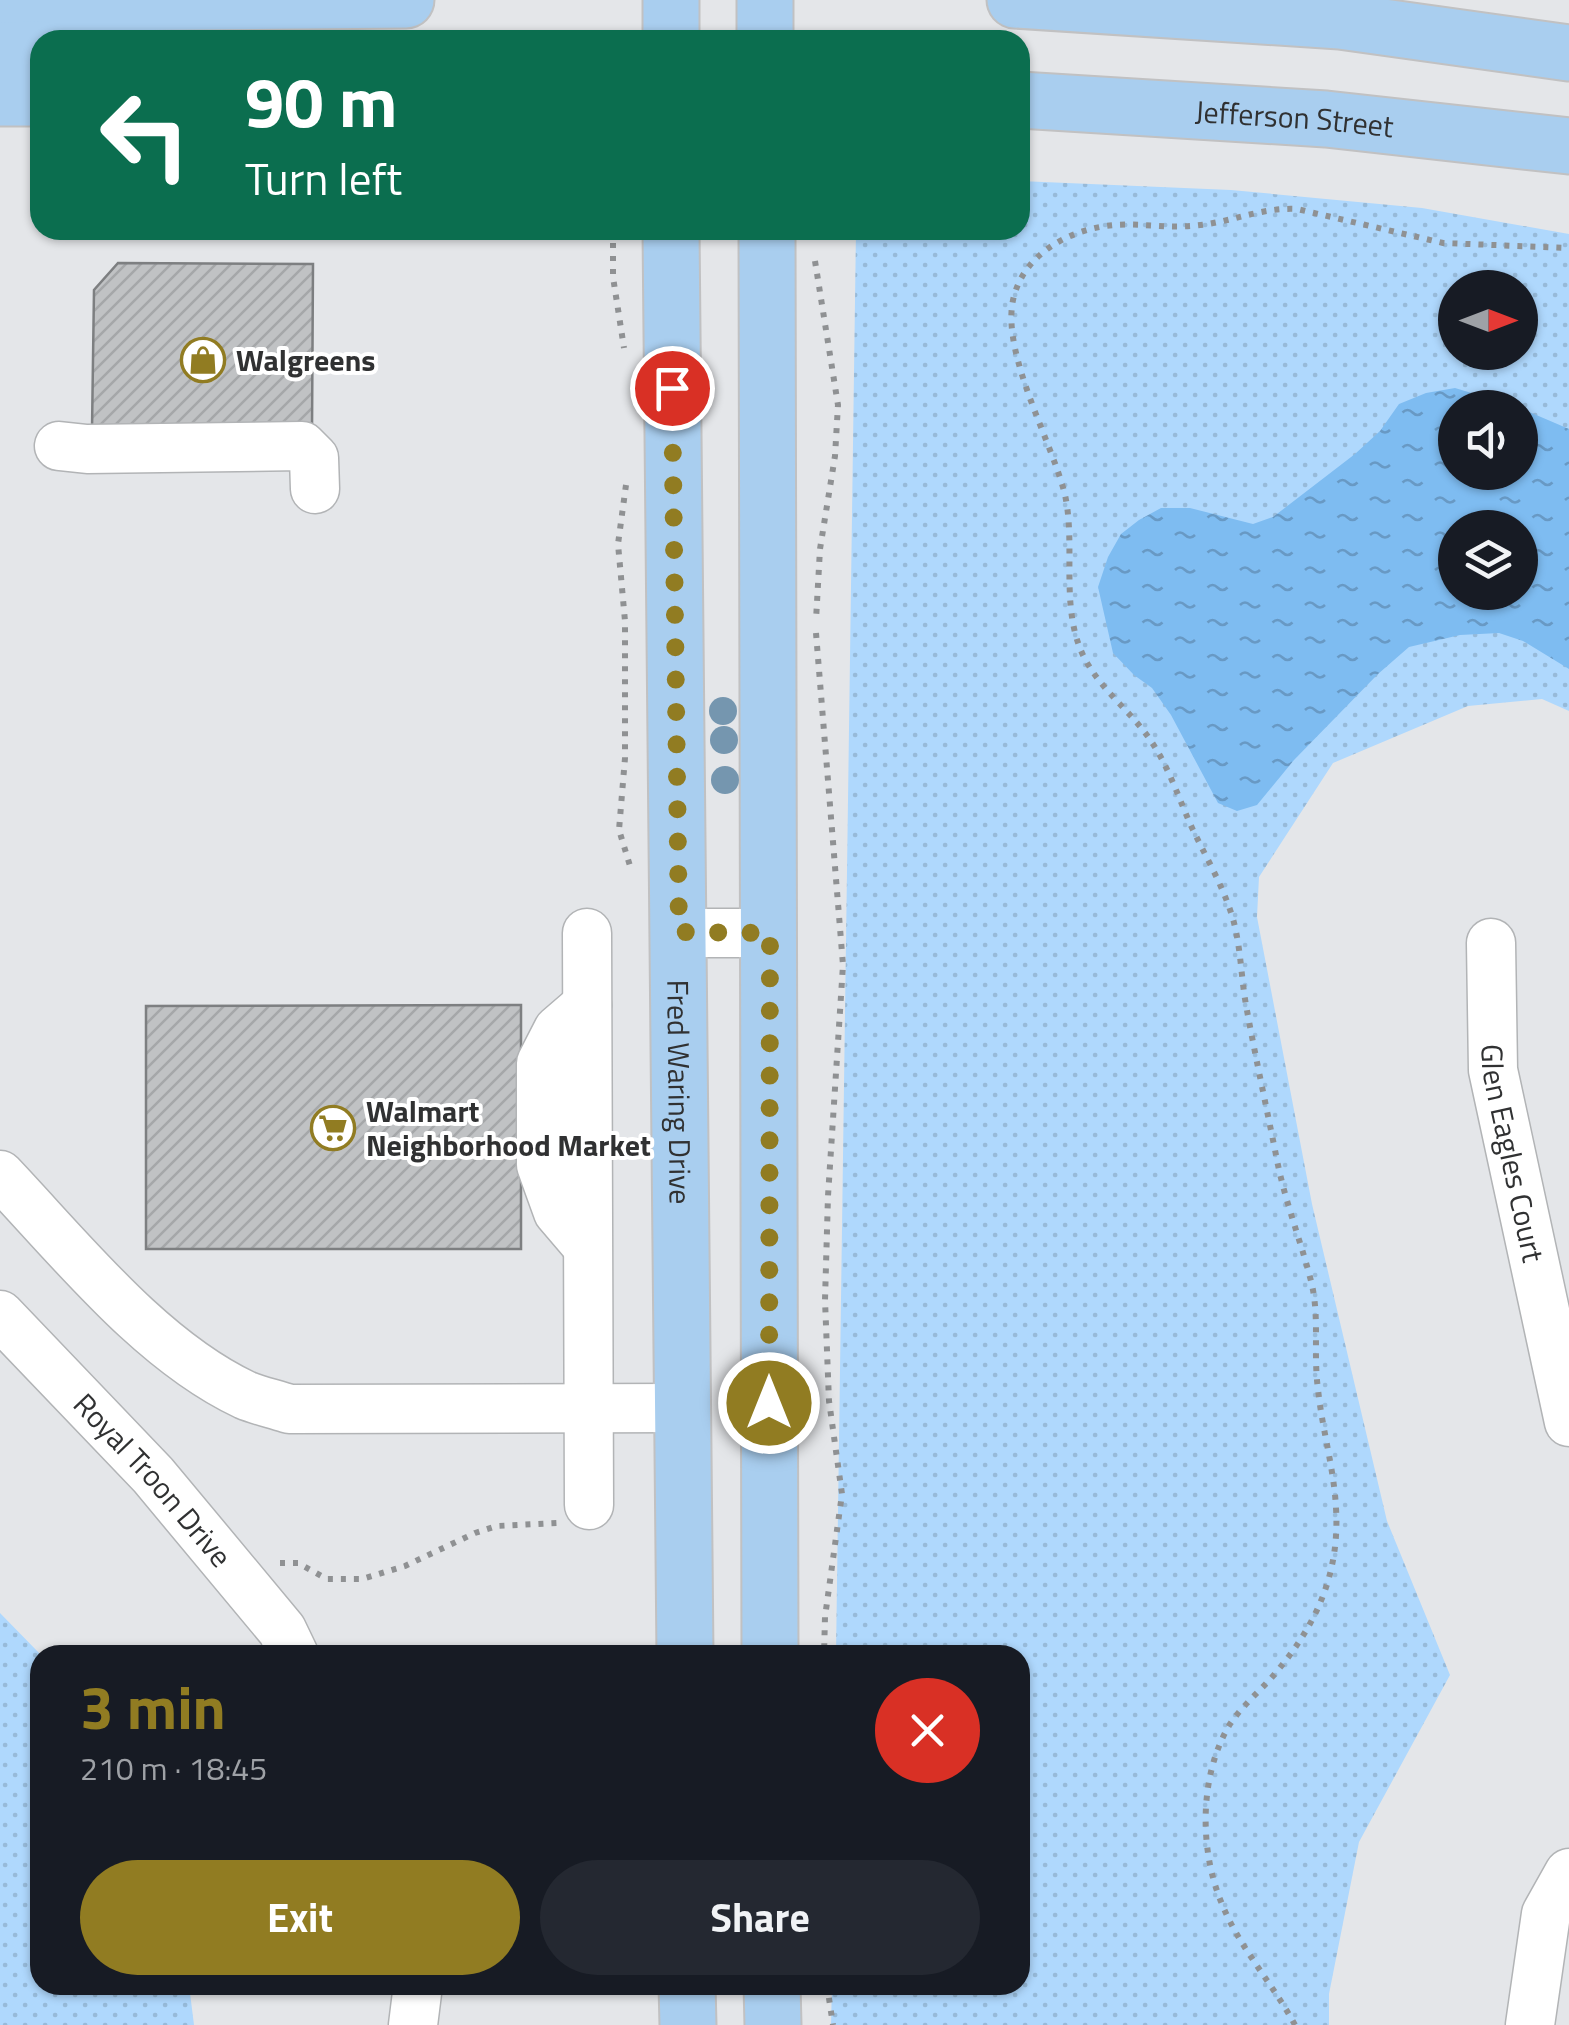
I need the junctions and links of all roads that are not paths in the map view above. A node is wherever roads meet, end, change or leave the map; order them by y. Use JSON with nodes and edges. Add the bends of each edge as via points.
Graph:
{"nodes":[{"id":1,"x":406,"y":0,"type":"edge"},
{"id":2,"x":671,"y":0,"type":"edge"},
{"id":3,"x":765,"y":0,"type":"edge"},
{"id":4,"x":1016,"y":0,"type":"edge"},
{"id":5,"x":231,"y":1,"type":"edge"},
{"id":6,"x":0,"y":4,"type":"edge"},
{"id":7,"x":139,"y":30,"type":"edge"},
{"id":8,"x":671,"y":30,"type":"edge"},
{"id":9,"x":765,"y":30,"type":"edge"},
{"id":10,"x":30,"y":49,"type":"edge"},
{"id":11,"x":0,"y":50,"type":"edge"},
{"id":12,"x":1569,"y":53,"type":"edge"},
{"id":13,"x":0,"y":98,"type":"edge"},
{"id":14,"x":30,"y":98,"type":"edge"},
{"id":15,"x":1030,"y":101,"type":"edge"},
{"id":16,"x":1569,"y":146,"type":"edge"},
{"id":17,"x":671,"y":240,"type":"edge"},
{"id":18,"x":790,"y":240,"type":"edge"},
{"id":19,"x":59,"y":446,"type":"dead end"},
{"id":20,"x":315,"y":489,"type":"dead end"},
{"id":21,"x":679,"y":932,"type":"junction"},
{"id":22,"x":587,"y":933,"type":"dead end"},
{"id":23,"x":770,"y":933,"type":"junction"},
{"id":24,"x":1490,"y":943,"type":"dead end"},
{"id":25,"x":0,"y":1176,"type":"edge"},
{"id":26,"x":0,"y":1315,"type":"edge"},
{"id":27,"x":587,"y":1408,"type":"junction"},
{"id":28,"x":683,"y":1408,"type":"junction"},
{"id":29,"x":1569,"y":1422,"type":"edge"},
{"id":30,"x":589,"y":1505,"type":"road end"},
{"id":31,"x":289,"y":1645,"type":"edge"},
{"id":32,"x":685,"y":1645,"type":"edge"},
{"id":33,"x":770,"y":1645,"type":"edge"},
{"id":34,"x":1569,"y":1872,"type":"edge"},
{"id":35,"x":417,"y":1995,"type":"edge"},
{"id":36,"x":687,"y":1995,"type":"edge"},
{"id":37,"x":772,"y":1995,"type":"edge"},
{"id":38,"x":413,"y":2025,"type":"edge"},
{"id":39,"x":688,"y":2025,"type":"edge"},
{"id":40,"x":772,"y":2025,"type":"edge"},
{"id":41,"x":1530,"y":2025,"type":"edge"}],
"edges":[{"from":1,"to":5,"type":"main road"},
{"from":2,"to":8,"type":"main road"},
{"from":3,"to":9,"type":"main road"},
{"from":4,"to":12,"type":"main road","via":[[1340,21]]},
{"from":5,"to":6,"type":"main road"},
{"from":5,"to":7,"type":"main road"},
{"from":10,"to":11,"type":"main road"},
{"from":13,"to":14,"type":"main road"},
{"from":15,"to":16,"type":"main road","name":"Jefferson Street","via":[[1326,119]]},
{"from":17,"to":21,"type":"main road","name":"Fred Waring Drive"},
{"from":18,"to":23,"type":"main road"},
{"from":19,"to":20,"type":"street","via":[[302,446],[314,458]]},
{"from":21,"to":23,"type":"street"},
{"from":21,"to":28,"type":"main road","name":"Fred Waring Drive"},
{"from":22,"to":27,"type":"street"},
{"from":23,"to":33,"type":"main road"},
{"from":24,"to":29,"type":"street","name":"Glen Eagles Court","via":[[1493,1070]]},
{"from":25,"to":27,"type":"street","via":[[130,1310],[184,1357],[246,1396],[289,1408]]},
{"from":26,"to":31,"type":"street","name":"Royal Troon Drive","via":[[153,1475]]},
{"from":27,"to":28,"type":"street"},
{"from":27,"to":30,"type":"street"},
{"from":28,"to":32,"type":"main road","name":"Fred Waring Drive"},
{"from":34,"to":41,"type":"street","via":[[1546,1914]]},
{"from":35,"to":38,"type":"street"},
{"from":36,"to":39,"type":"main road"},
{"from":37,"to":40,"type":"main road"}]}
